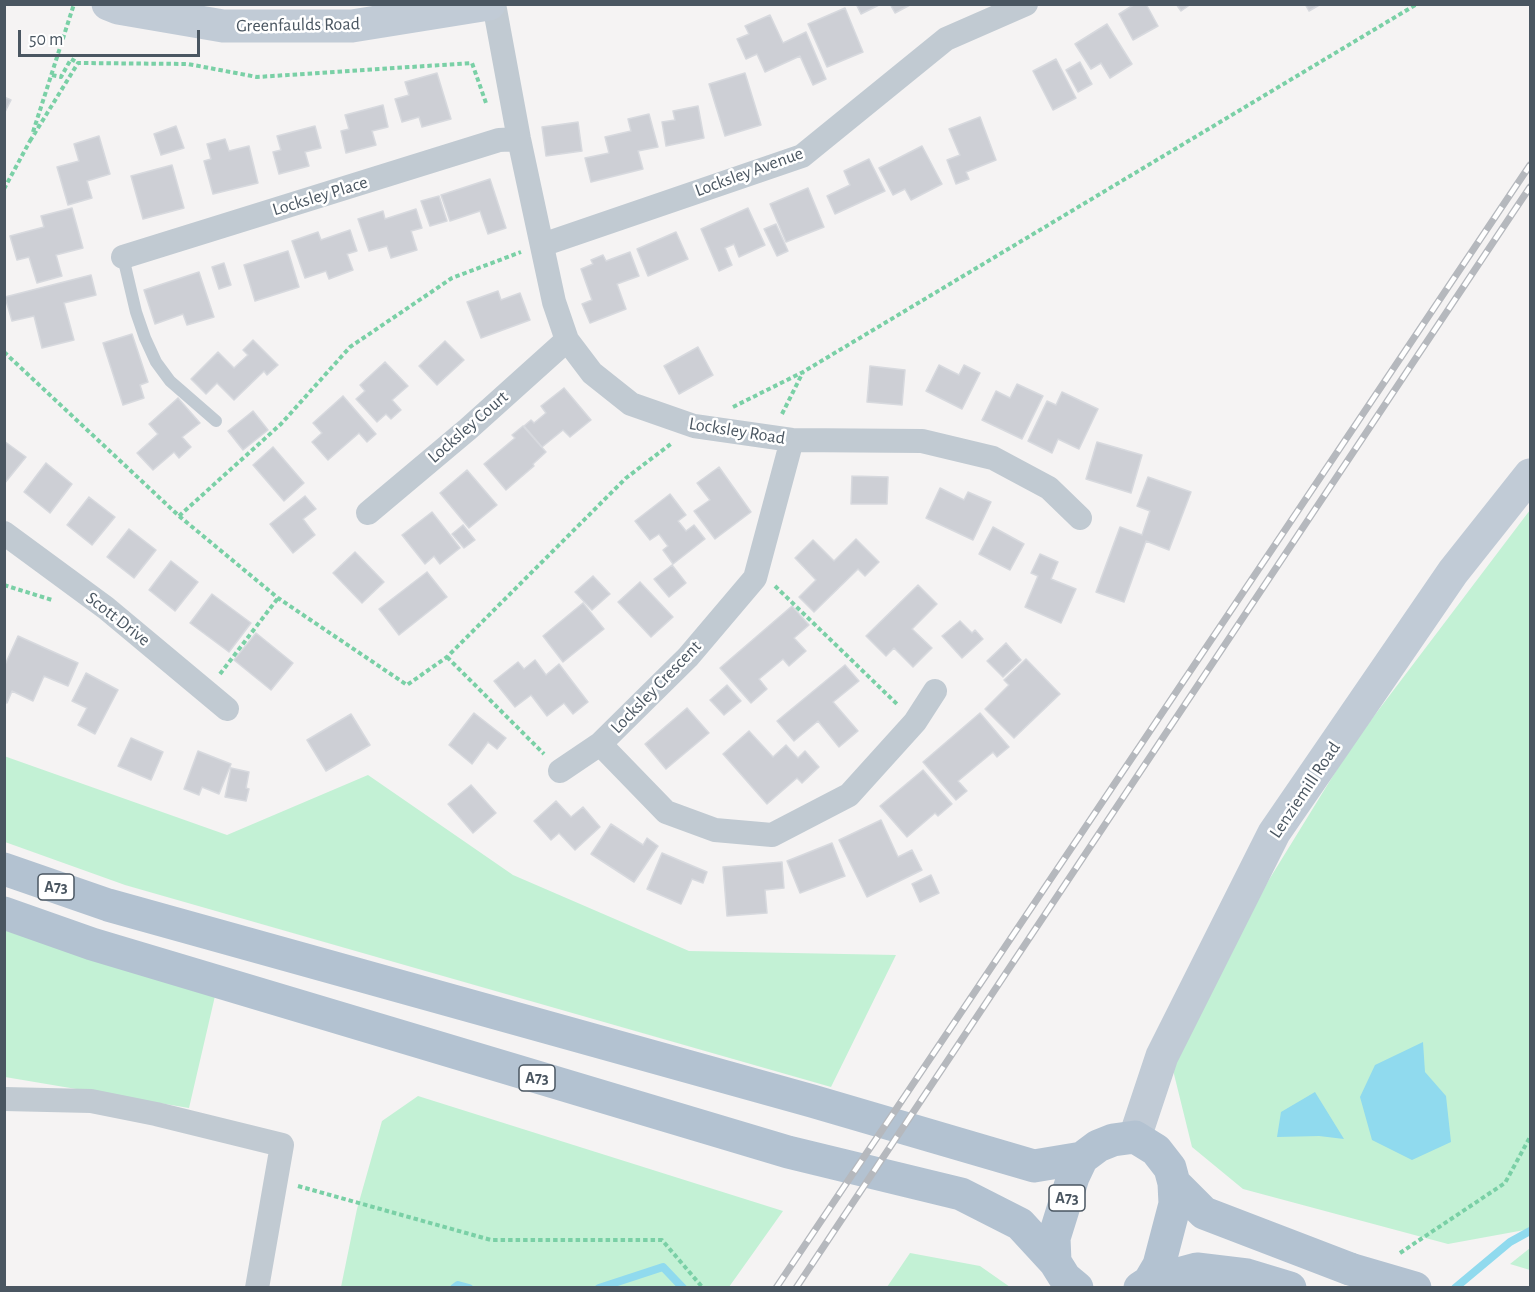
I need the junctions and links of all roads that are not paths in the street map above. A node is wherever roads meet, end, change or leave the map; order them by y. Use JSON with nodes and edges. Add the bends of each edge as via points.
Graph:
{"nodes":[{"id":1,"x":108,"y":4,"type":"edge"},
{"id":2,"x":489,"y":4,"type":"edge"},
{"id":3,"x":494,"y":4,"type":"edge"},
{"id":4,"x":1026,"y":4,"type":"edge"},
{"id":5,"x":509,"y":140,"type":"junction"},
{"id":6,"x":542,"y":244,"type":"junction"},
{"id":7,"x":123,"y":257,"type":"joint"},
{"id":8,"x":567,"y":340,"type":"junction"},
{"id":9,"x":216,"y":421,"type":"dead end"},
{"id":10,"x":782,"y":438,"type":"junction"},
{"id":11,"x":1530,"y":475,"type":"edge"},
{"id":12,"x":368,"y":513,"type":"dead end"},
{"id":13,"x":1080,"y":518,"type":"dead end"},
{"id":14,"x":4,"y":533,"type":"edge"},
{"id":15,"x":935,"y":691,"type":"dead end"},
{"id":16,"x":227,"y":710,"type":"dead end"},
{"id":17,"x":600,"y":744,"type":"junction"},
{"id":18,"x":560,"y":771,"type":"road end"},
{"id":19,"x":4,"y":869,"type":"edge"},
{"id":20,"x":4,"y":913,"type":"edge"},
{"id":21,"x":4,"y":1099,"type":"edge"},
{"id":22,"x":1135,"y":1137,"type":"junction"},
{"id":23,"x":1082,"y":1158,"type":"junction"},
{"id":24,"x":1174,"y":1183,"type":"junction"},
{"id":25,"x":1055,"y":1262,"type":"junction"},
{"id":26,"x":1144,"y":1285,"type":"edge"},
{"id":27,"x":257,"y":1287,"type":"edge"},
{"id":28,"x":1077,"y":1287,"type":"edge"},
{"id":29,"x":1290,"y":1287,"type":"edge"},
{"id":30,"x":1415,"y":1287,"type":"edge"}],
"edges":[{"from":1,"to":2,"type":"main road","name":"Greenfaulds Road","via":[[223,26],[352,26]]},
{"from":3,"to":5,"type":"street","name":"Locksley Road"},
{"from":4,"to":6,"type":"street","name":"Locksley Avenue","via":[[945,39],[802,156]]},
{"from":5,"to":6,"type":"street","name":"Locksley Road"},
{"from":5,"to":7,"type":"street","name":"Locksley Place"},
{"from":6,"to":8,"type":"street","name":"Locksley Road","via":[[554,303]]},
{"from":7,"to":9,"type":"lane","via":[[136,312],[156,362],[170,381]]},
{"from":8,"to":10,"type":"street","name":"Locksley Road","via":[[591,373],[631,404],[694,426]]},
{"from":8,"to":12,"type":"street","name":"Locksley Court"},
{"from":10,"to":13,"type":"street","name":"Locksley Road","via":[[922,441],[993,458],[1049,488]]},
{"from":10,"to":17,"type":"street","name":"Locksley Crescent","via":[[755,578],[688,657]]},
{"from":11,"to":22,"type":"main road","name":"Lenziemill Road","via":[[1453,572],[1275,833],[1162,1056]]},
{"from":14,"to":16,"type":"street","name":"Scott Drive","via":[[106,608]]},
{"from":15,"to":17,"type":"street","name":"Locksley Crescent","via":[[915,722],[849,795],[772,835],[715,830],[666,812]]},
{"from":17,"to":18,"type":"street"},
{"from":19,"to":23,"type":"main road","number":"A73","via":[[108,904],[1034,1166]]},
{"from":20,"to":25,"type":"main road","number":"A73","via":[[103,947],[788,1152],[962,1194],[1020,1224]]},
{"from":21,"to":27,"type":"street","via":[[91,1101],[282,1146]]},
{"from":22,"to":23,"type":"main road","number":"A73","via":[[1113,1140]]},
{"from":22,"to":24,"type":"main road","via":[[1156,1150],[1170,1167]]},
{"from":23,"to":25,"type":"main road","number":"A73","via":[[1054,1238]]},
{"from":24,"to":26,"type":"main road","via":[[1175,1204],[1159,1265]]},
{"from":24,"to":30,"type":"main road","bridge":true,"via":[[1204,1213],[1350,1269]]},
{"from":25,"to":28,"type":"main road","number":"A73","via":[[1065,1278]]},
{"from":26,"to":29,"type":"main road","via":[[1197,1269],[1246,1275]]}]}
